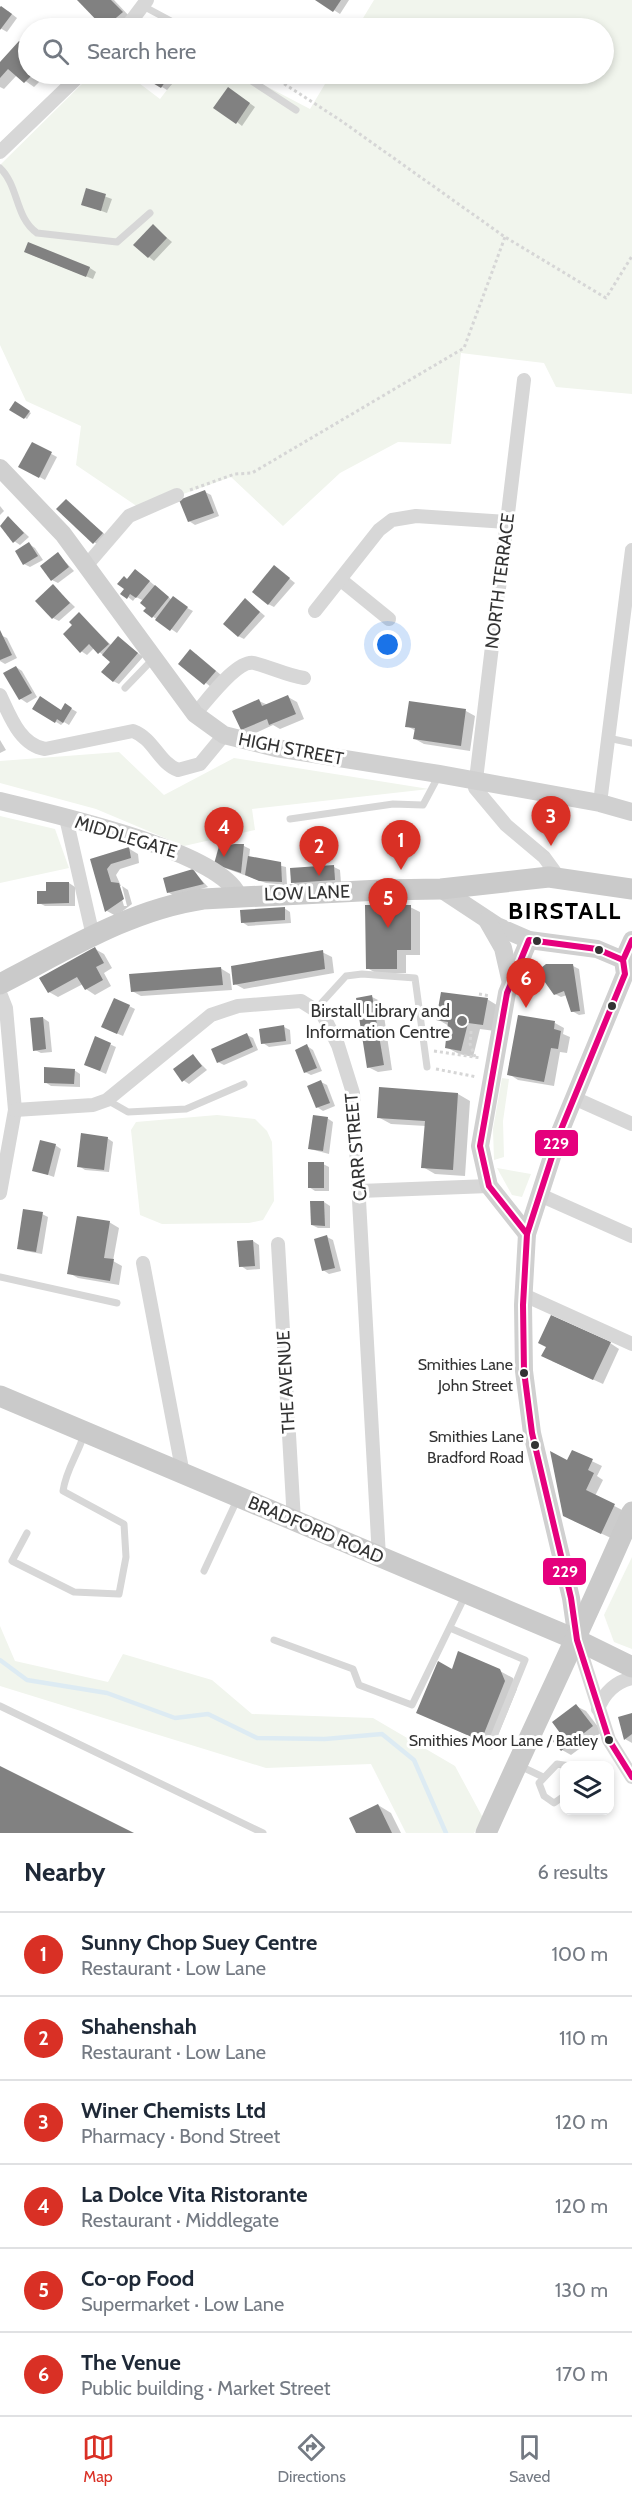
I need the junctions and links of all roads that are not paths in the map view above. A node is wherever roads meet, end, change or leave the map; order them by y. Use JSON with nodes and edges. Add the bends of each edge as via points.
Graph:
{"nodes":[{"id":1,"x":145,"y":3,"type":"edge"},
{"id":2,"x":134,"y":18,"type":"edge"},
{"id":3,"x":168,"y":18,"type":"edge"},
{"id":4,"x":71,"y":84,"type":"edge"},
{"id":5,"x":256,"y":84,"type":"edge"},
{"id":6,"x":296,"y":110,"type":"dead end"},
{"id":7,"x":0,"y":152,"type":"edge"},
{"id":8,"x":0,"y":168,"type":"edge"},
{"id":9,"x":150,"y":213,"type":"dead end"},
{"id":10,"x":524,"y":380,"type":"dead end"},
{"id":11,"x":0,"y":468,"type":"edge"},
{"id":12,"x":177,"y":495,"type":"road end"},
{"id":13,"x":507,"y":522,"type":"junction"},
{"id":14,"x":632,"y":550,"type":"edge"},
{"id":15,"x":86,"y":566,"type":"junction"},
{"id":16,"x":341,"y":580,"type":"junction"},
{"id":17,"x":315,"y":611,"type":"dead end"},
{"id":18,"x":389,"y":619,"type":"dead end"},
{"id":19,"x":153,"y":658,"type":"junction"},
{"id":20,"x":304,"y":678,"type":"dead end"},
{"id":21,"x":125,"y":688,"type":"dead end"},
{"id":22,"x":0,"y":695,"type":"edge"},
{"id":23,"x":195,"y":714,"type":"junction"},
{"id":24,"x":224,"y":735,"type":"junction"},
{"id":25,"x":608,"y":738,"type":"junction"},
{"id":26,"x":632,"y":743,"type":"edge"},
{"id":27,"x":439,"y":774,"type":"junction"},
{"id":28,"x":475,"y":782,"type":"junction"},
{"id":29,"x":0,"y":801,"type":"edge"},
{"id":30,"x":600,"y":803,"type":"junction"},
{"id":31,"x":632,"y":812,"type":"edge"},
{"id":32,"x":66,"y":818,"type":"junction"},
{"id":33,"x":290,"y":819,"type":"dead end"},
{"id":34,"x":560,"y":879,"type":"junction"},
{"id":35,"x":441,"y":889,"type":"junction"},
{"id":36,"x":632,"y":889,"type":"edge"},
{"id":37,"x":238,"y":896,"type":"junction"},
{"id":38,"x":486,"y":919,"type":"junction"},
{"id":39,"x":93,"y":936,"type":"junction"},
{"id":40,"x":530,"y":940,"type":"junction"},
{"id":41,"x":632,"y":940,"type":"edge"},
{"id":42,"x":627,"y":969,"type":"edge"},
{"id":43,"x":0,"y":984,"type":"edge"},
{"id":44,"x":511,"y":985,"type":"junction"},
{"id":45,"x":0,"y":993,"type":"edge"},
{"id":46,"x":315,"y":1010,"type":"junction"},
{"id":47,"x":427,"y":1067,"type":"road end"},
{"id":48,"x":244,"y":1084,"type":"dead end"},
{"id":49,"x":574,"y":1098,"type":"junction"},
{"id":50,"x":107,"y":1100,"type":"junction"},
{"id":51,"x":15,"y":1110,"type":"junction"},
{"id":52,"x":632,"y":1124,"type":"edge"},
{"id":53,"x":489,"y":1186,"type":"junction"},
{"id":54,"x":360,"y":1191,"type":"junction"},
{"id":55,"x":0,"y":1193,"type":"edge"},
{"id":56,"x":540,"y":1195,"type":"junction"},
{"id":57,"x":527,"y":1234,"type":"junction"},
{"id":58,"x":632,"y":1236,"type":"edge"},
{"id":59,"x":278,"y":1244,"type":"dead end"},
{"id":60,"x":143,"y":1263,"type":"dead end"},
{"id":61,"x":0,"y":1277,"type":"edge"},
{"id":62,"x":524,"y":1295,"type":"junction"},
{"id":63,"x":117,"y":1303,"type":"dead end"},
{"id":64,"x":632,"y":1344,"type":"edge"},
{"id":65,"x":0,"y":1395,"type":"edge"},
{"id":66,"x":84,"y":1432,"type":"junction"},
{"id":67,"x":183,"y":1474,"type":"junction"},
{"id":68,"x":238,"y":1497,"type":"junction"},
{"id":69,"x":632,"y":1512,"type":"edge"},
{"id":70,"x":294,"y":1521,"type":"junction"},
{"id":71,"x":27,"y":1533,"type":"dead end"},
{"id":72,"x":379,"y":1557,"type":"junction"},
{"id":73,"x":204,"y":1572,"type":"dead end"},
{"id":74,"x":466,"y":1594,"type":"junction"},
{"id":75,"x":450,"y":1628,"type":"junction"},
{"id":76,"x":274,"y":1640,"type":"dead end"},
{"id":77,"x":576,"y":1640,"type":"junction"},
{"id":78,"x":632,"y":1667,"type":"edge"},
{"id":79,"x":632,"y":1678,"type":"edge"},
{"id":80,"x":0,"y":1706,"type":"edge"},
{"id":81,"x":598,"y":1709,"type":"junction"},
{"id":82,"x":490,"y":1746,"type":"dead end"},
{"id":83,"x":560,"y":1764,"type":"edge"},
{"id":84,"x":517,"y":1765,"type":"junction"},
{"id":85,"x":543,"y":1777,"type":"junction"},
{"id":86,"x":632,"y":1777,"type":"edge"},
{"id":87,"x":560,"y":1799,"type":"edge"},
{"id":88,"x":263,"y":1833,"type":"edge"},
{"id":89,"x":486,"y":1833,"type":"edge"}],
"edges":[{"from":1,"to":2,"type":"street"},
{"from":1,"to":3,"type":"lane"},
{"from":4,"to":7,"type":"street"},
{"from":5,"to":6,"type":"lane"},
{"from":8,"to":9,"type":"lane","via":[[9,179],[27,226],[37,233],[117,242]]},
{"from":10,"to":13,"type":"street","name":"NORTH TERRACE"},
{"from":11,"to":15,"type":"street","name":"HIGH STREET","via":[[63,534]]},
{"from":12,"to":15,"type":"street","via":[[129,516]]},
{"from":13,"to":16,"type":"street","via":[[416,516],[392,520],[379,530]]},
{"from":13,"to":28,"type":"street","name":"NORTH TERRACE"},
{"from":14,"to":25,"type":"street"},
{"from":15,"to":19,"type":"street","name":"HIGH STREET"},
{"from":16,"to":17,"type":"street"},
{"from":16,"to":18,"type":"street"},
{"from":19,"to":21,"type":"lane"},
{"from":19,"to":23,"type":"street","name":"HIGH STREET"},
{"from":20,"to":23,"type":"street","via":[[251,662],[238,666]]},
{"from":22,"to":24,"type":"street","via":[[21,734],[36,748],[133,731],[142,734],[164,762],[178,770],[200,764]]},
{"from":23,"to":24,"type":"street","name":"HIGH STREET"},
{"from":24,"to":27,"type":"street","name":"HIGH STREET","via":[[276,748]]},
{"from":25,"to":26,"type":"lane"},
{"from":25,"to":30,"type":"street"},
{"from":27,"to":28,"type":"street","name":"HIGH STREET"},
{"from":27,"to":33,"type":"lane","via":[[423,805],[393,804]]},
{"from":28,"to":30,"type":"street","name":"HIGH STREET"},
{"from":28,"to":34,"type":"street","via":[[476,791],[506,825],[544,856]]},
{"from":29,"to":32,"type":"street","name":"MIDDLEGATE"},
{"from":30,"to":31,"type":"street","name":"HIGH STREET"},
{"from":32,"to":37,"type":"street","name":"MIDDLEGATE","via":[[204,863],[236,887]]},
{"from":32,"to":39,"type":"street"},
{"from":34,"to":35,"type":"main road","name":"LOW LANE"},
{"from":34,"to":36,"type":"main road","name":"LOW LANE"},
{"from":35,"to":37,"type":"main road","name":"LOW LANE"},
{"from":35,"to":38,"type":"street"},
{"from":37,"to":39,"type":"main road","name":"LOW LANE","via":[[176,903]]},
{"from":38,"to":40,"type":"street"},
{"from":38,"to":44,"type":"street","via":[[503,948]]},
{"from":39,"to":43,"type":"main road","name":"LOW LANE"},
{"from":40,"to":42,"type":"street","via":[[597,949]]},
{"from":40,"to":44,"type":"street"},
{"from":41,"to":42,"type":"street"},
{"from":42,"to":49,"type":"street"},
{"from":44,"to":53,"type":"street","via":[[480,1146]]},
{"from":45,"to":51,"type":"street","via":[[6,1008]]},
{"from":46,"to":47,"type":"lane","via":[[346,976],[415,978]]},
{"from":46,"to":50,"type":"street","via":[[301,1001],[238,1006],[211,1015]]},
{"from":46,"to":54,"type":"street","name":"CARR STREET","via":[[323,1015],[338,1045],[353,1093]]},
{"from":48,"to":50,"type":"lane","via":[[186,1109],[128,1112]]},
{"from":49,"to":52,"type":"street"},
{"from":49,"to":56,"type":"street"},
{"from":50,"to":51,"type":"street","via":[[93,1106]]},
{"from":51,"to":55,"type":"street"},
{"from":53,"to":54,"type":"street"},
{"from":53,"to":57,"type":"street"},
{"from":54,"to":72,"type":"street","name":"CARR STREET"},
{"from":56,"to":57,"type":"street"},
{"from":56,"to":58,"type":"street"},
{"from":57,"to":62,"type":"street"},
{"from":59,"to":70,"type":"street","name":"THE AVENUE"},
{"from":60,"to":67,"type":"street"},
{"from":61,"to":63,"type":"lane"},
{"from":62,"to":64,"type":"street"},
{"from":62,"to":77,"type":"street","via":[[524,1371],[532,1433],[571,1598]]},
{"from":65,"to":66,"type":"main road","name":"BRADFORD ROAD"},
{"from":66,"to":67,"type":"main road","name":"BRADFORD ROAD"},
{"from":66,"to":71,"type":"lane","via":[[78,1456],[69,1464],[63,1491],[124,1524],[126,1557],[119,1594],[74,1592],[12,1561]]},
{"from":67,"to":68,"type":"main road","name":"BRADFORD ROAD"},
{"from":68,"to":70,"type":"main road","name":"BRADFORD ROAD"},
{"from":68,"to":73,"type":"lane"},
{"from":69,"to":77,"type":"main road"},
{"from":70,"to":72,"type":"main road","name":"BRADFORD ROAD"},
{"from":72,"to":74,"type":"main road","name":"BRADFORD ROAD"},
{"from":74,"to":75,"type":"lane"},
{"from":74,"to":77,"type":"main road","name":"BRADFORD ROAD"},
{"from":75,"to":76,"type":"lane","via":[[412,1705],[359,1685],[353,1669]]},
{"from":75,"to":82,"type":"lane","via":[[525,1660]]},
{"from":77,"to":78,"type":"main road","name":"BRADFORD ROAD"},
{"from":77,"to":81,"type":"street"},
{"from":77,"to":84,"type":"main road"},
{"from":79,"to":81,"type":"street","via":[[620,1681],[602,1698]]},
{"from":80,"to":88,"type":"lane"},
{"from":81,"to":86,"type":"street","via":[[609,1740]]},
{"from":83,"to":85,"type":"lane"},
{"from":84,"to":85,"type":"lane"},
{"from":84,"to":89,"type":"main road"},
{"from":85,"to":87,"type":"lane","via":[[540,1790],[544,1796],[554,1803]]}]}
